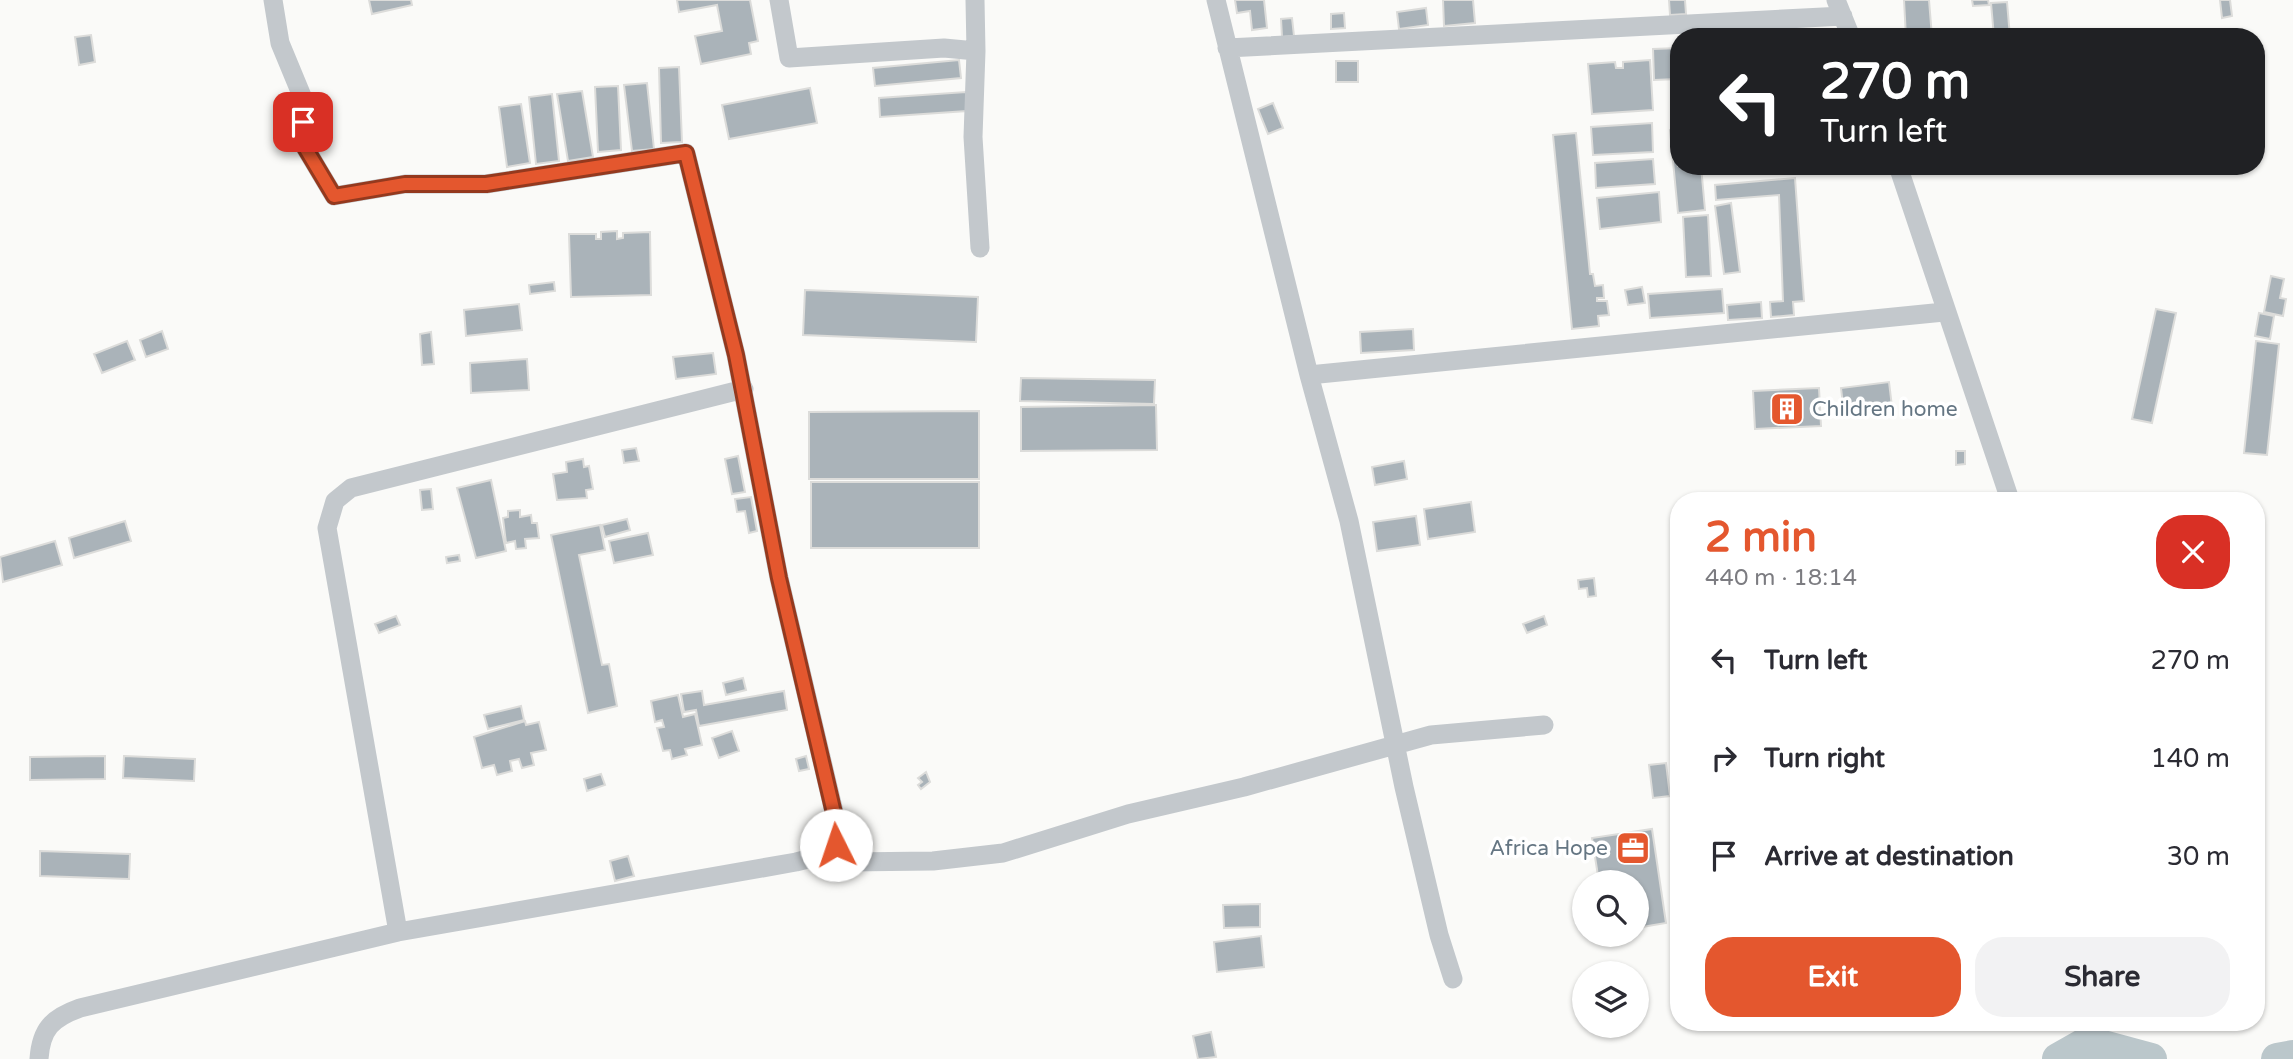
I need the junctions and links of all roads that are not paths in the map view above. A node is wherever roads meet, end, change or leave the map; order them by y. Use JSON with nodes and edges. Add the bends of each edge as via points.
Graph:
{"nodes":[{"id":1,"x":273,"y":0,"type":"edge"},
{"id":2,"x":779,"y":0,"type":"edge"},
{"id":3,"x":975,"y":0,"type":"edge"},
{"id":4,"x":1216,"y":0,"type":"edge"},
{"id":5,"x":1840,"y":8,"type":"edge"},
{"id":6,"x":1848,"y":28,"type":"edge"},
{"id":7,"x":1227,"y":48,"type":"junction"},
{"id":8,"x":976,"y":51,"type":"junction"},
{"id":9,"x":1901,"y":175,"type":"edge"},
{"id":10,"x":980,"y":248,"type":"dead end"},
{"id":11,"x":1944,"y":312,"type":"junction"},
{"id":12,"x":1309,"y":375,"type":"junction"},
{"id":13,"x":744,"y":389,"type":"junction"},
{"id":14,"x":2007,"y":492,"type":"edge"},
{"id":15,"x":1544,"y":724,"type":"dead end"},
{"id":16,"x":1396,"y":744,"type":"junction"},
{"id":17,"x":834,"y":850,"type":"junction"},
{"id":18,"x":398,"y":932,"type":"junction"},
{"id":19,"x":1454,"y":979,"type":"dead end"},
{"id":20,"x":39,"y":1059,"type":"edge"}],
"edges":[{"from":1,"to":13,"type":"street","via":[[280,43],[304,101],[303,144],[334,196],[405,184],[486,184],[686,153]]},
{"from":2,"to":8,"type":"street","via":[[789,58],[944,48]]},
{"from":3,"to":8,"type":"street"},
{"from":4,"to":7,"type":"street"},
{"from":5,"to":6,"type":"street"},
{"from":5,"to":7,"type":"street"},
{"from":7,"to":12,"type":"street"},
{"from":8,"to":10,"type":"street","via":[[973,137]]},
{"from":9,"to":11,"type":"street"},
{"from":11,"to":12,"type":"street"},
{"from":11,"to":14,"type":"street"},
{"from":12,"to":16,"type":"street","via":[[1349,521]]},
{"from":13,"to":17,"type":"street","via":[[779,578],[834,813]]},
{"from":13,"to":18,"type":"street","via":[[351,488],[335,501],[327,528]]},
{"from":15,"to":16,"type":"street","via":[[1431,735]]},
{"from":16,"to":17,"type":"street","via":[[1128,814],[1003,853],[933,861],[847,862]]},
{"from":16,"to":19,"type":"street","via":[[1438,935]]},
{"from":17,"to":18,"type":"street","via":[[796,862]]},
{"from":18,"to":20,"type":"street","via":[[80,1007],[50,1023],[40,1043]]}]}
